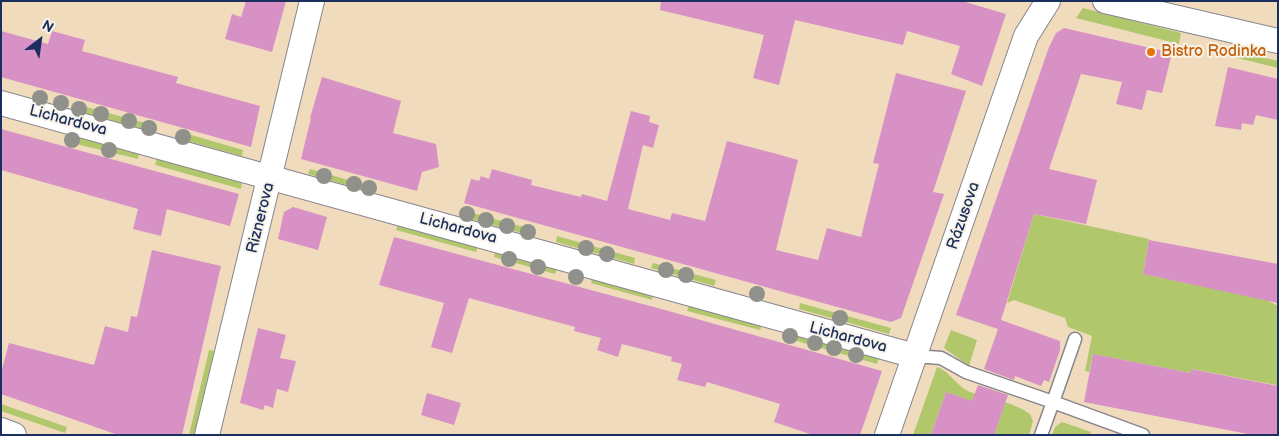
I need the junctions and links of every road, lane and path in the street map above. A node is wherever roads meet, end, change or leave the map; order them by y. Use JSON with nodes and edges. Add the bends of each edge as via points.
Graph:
{"nodes":[{"id":1,"x":312,"y":1,"type":"edge"},
{"id":2,"x":1048,"y":1,"type":"edge"},
{"id":3,"x":1105,"y":1,"type":"edge"},
{"id":4,"x":1278,"y":41,"type":"edge"},
{"id":5,"x":1,"y":103,"type":"edge"},
{"id":6,"x":271,"y":178,"type":"junction"},
{"id":7,"x":1075,"y":339,"type":"dead end"},
{"id":8,"x":915,"y":356,"type":"junction"},
{"id":9,"x":1053,"y":402,"type":"junction"},
{"id":10,"x":1,"y":430,"type":"edge"},
{"id":11,"x":14,"y":435,"type":"edge"},
{"id":12,"x":207,"y":435,"type":"edge"},
{"id":13,"x":887,"y":435,"type":"edge"},
{"id":14,"x":1041,"y":435,"type":"edge"},
{"id":15,"x":1142,"y":435,"type":"edge"}],
"edges":[{"from":1,"to":6,"type":"street","name":"Riznerova"},
{"from":2,"to":8,"type":"street","name":"Rázusova","via":[[1026,36]]},
{"from":3,"to":4,"type":"street"},
{"from":5,"to":6,"type":"street","name":"Lichardova"},
{"from":6,"to":8,"type":"street","name":"Lichardova"},
{"from":6,"to":12,"type":"street","name":"Riznerova"},
{"from":7,"to":9,"type":"lane"},
{"from":8,"to":9,"type":"lane","via":[[941,358],[966,372]]},
{"from":8,"to":13,"type":"street","name":"Rázusova"},
{"from":9,"to":14,"type":"lane"},
{"from":9,"to":15,"type":"lane"},
{"from":10,"to":11,"type":"street"}]}
